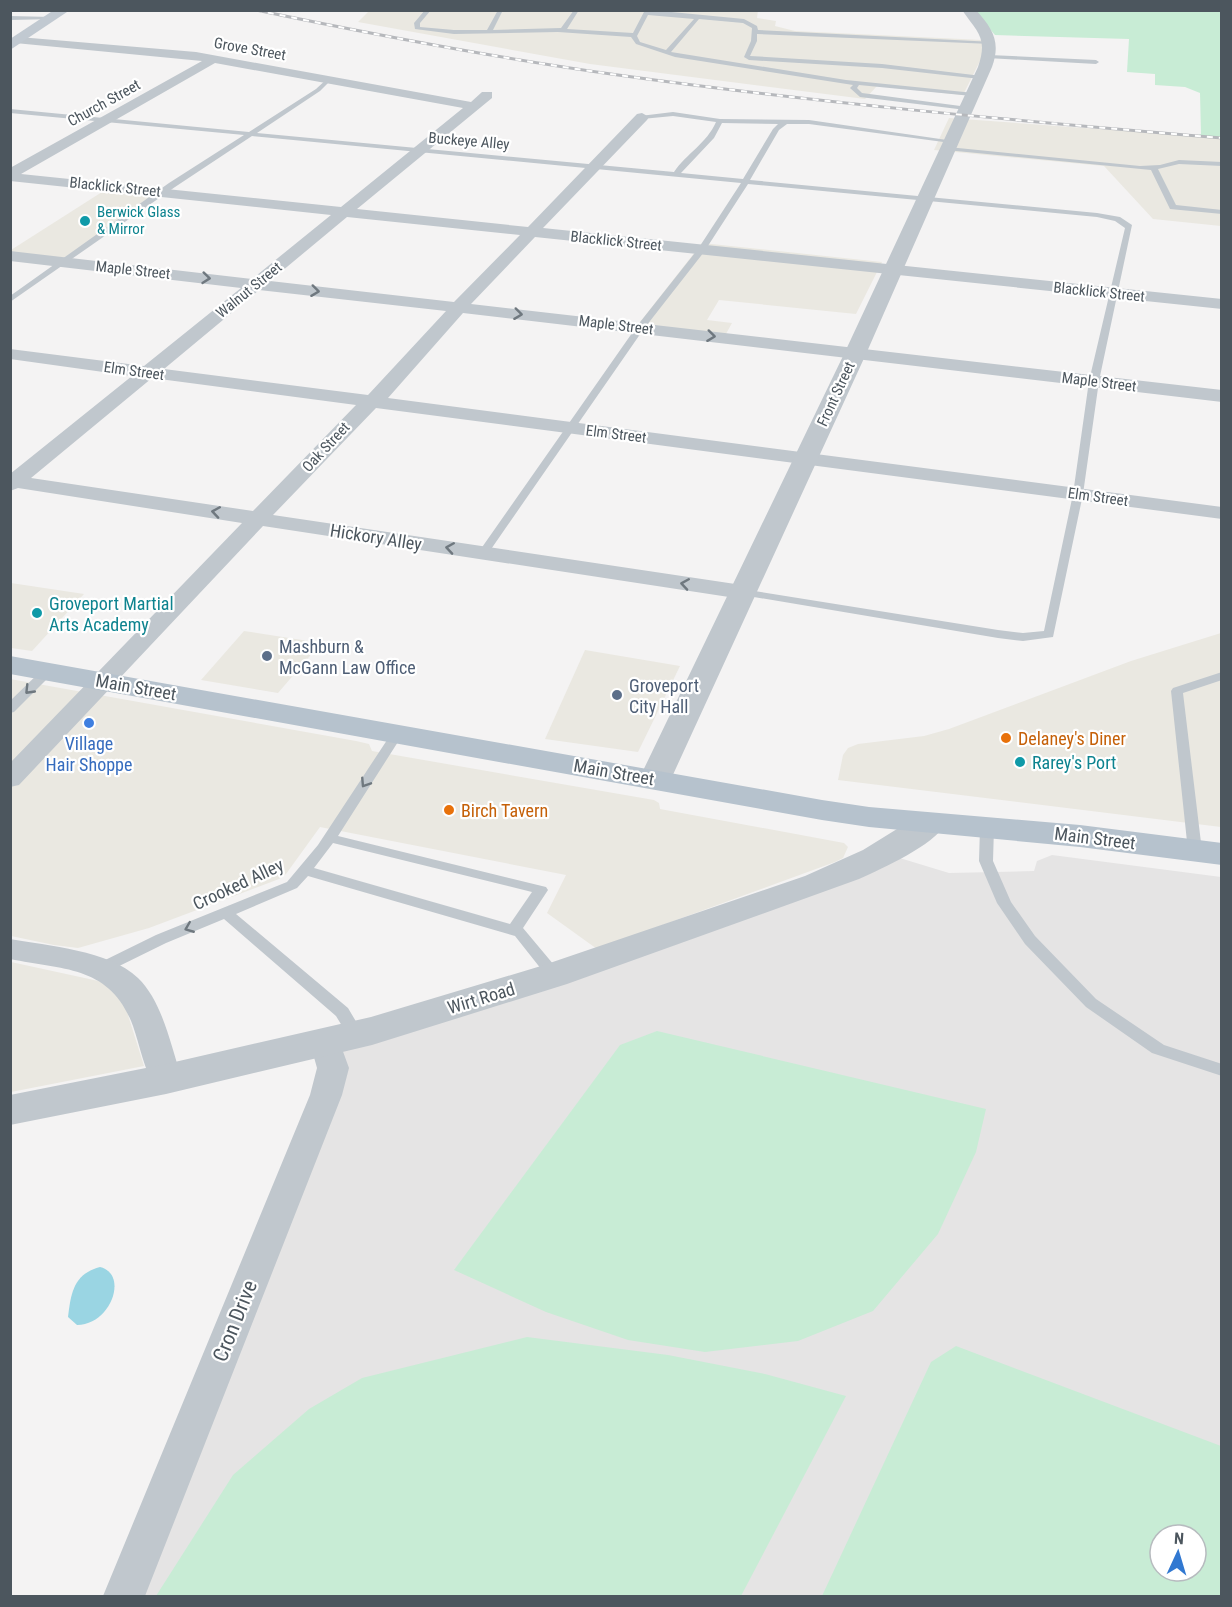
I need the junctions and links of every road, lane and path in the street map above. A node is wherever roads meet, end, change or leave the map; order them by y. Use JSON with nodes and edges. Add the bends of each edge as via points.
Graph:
{"nodes":[{"id":1,"x":429,"y":10,"type":"edge"},
{"id":2,"x":501,"y":10,"type":"edge"},
{"id":3,"x":577,"y":10,"type":"edge"},
{"id":4,"x":968,"y":10,"type":"edge"},
{"id":5,"x":647,"y":12,"type":"edge"},
{"id":6,"x":58,"y":15,"type":"edge"},
{"id":7,"x":698,"y":17,"type":"junction"},
{"id":8,"x":10,"y":18,"type":"edge"},
{"id":9,"x":563,"y":30,"type":"junction"},
{"id":10,"x":489,"y":32,"type":"junction"},
{"id":11,"x":755,"y":32,"type":"junction"},
{"id":12,"x":634,"y":35,"type":"junction"},
{"id":13,"x":15,"y":44,"type":"edge"},
{"id":14,"x":990,"y":50,"type":"junction"},
{"id":15,"x":668,"y":52,"type":"junction"},
{"id":16,"x":747,"y":57,"type":"junction"},
{"id":17,"x":214,"y":59,"type":"junction"},
{"id":18,"x":1096,"y":62,"type":"dead end"},
{"id":19,"x":730,"y":63,"type":"junction"},
{"id":20,"x":980,"y":77,"type":"junction"},
{"id":21,"x":328,"y":80,"type":"junction"},
{"id":22,"x":858,"y":83,"type":"junction"},
{"id":23,"x":488,"y":95,"type":"dead end"},
{"id":24,"x":969,"y":101,"type":"junction"},
{"id":25,"x":473,"y":106,"type":"junction"},
{"id":26,"x":10,"y":111,"type":"edge"},
{"id":27,"x":642,"y":117,"type":"joint"},
{"id":28,"x":104,"y":121,"type":"junction"},
{"id":29,"x":720,"y":121,"type":"junction"},
{"id":30,"x":785,"y":122,"type":"junction"},
{"id":31,"x":250,"y":135,"type":"junction"},
{"id":32,"x":949,"y":145,"type":"junction"},
{"id":33,"x":420,"y":150,"type":"junction"},
{"id":34,"x":1221,"y":164,"type":"edge"},
{"id":35,"x":593,"y":167,"type":"junction"},
{"id":36,"x":1152,"y":167,"type":"junction"},
{"id":37,"x":677,"y":174,"type":"junction"},
{"id":38,"x":10,"y":175,"type":"edge"},
{"id":39,"x":744,"y":181,"type":"junction"},
{"id":40,"x":164,"y":192,"type":"junction"},
{"id":41,"x":924,"y":199,"type":"junction"},
{"id":42,"x":345,"y":211,"type":"junction"},
{"id":43,"x":1221,"y":212,"type":"edge"},
{"id":44,"x":532,"y":232,"type":"junction"},
{"id":45,"x":701,"y":250,"type":"junction"},
{"id":46,"x":10,"y":256,"type":"edge"},
{"id":47,"x":64,"y":263,"type":"junction"},
{"id":48,"x":893,"y":270,"type":"junction"},
{"id":49,"x":257,"y":284,"type":"junction"},
{"id":50,"x":1113,"y":293,"type":"junction"},
{"id":51,"x":10,"y":300,"type":"edge"},
{"id":52,"x":1221,"y":304,"type":"edge"},
{"id":53,"x":459,"y":307,"type":"junction"},
{"id":54,"x":640,"y":328,"type":"junction"},
{"id":55,"x":10,"y":354,"type":"edge"},
{"id":56,"x":855,"y":354,"type":"junction"},
{"id":57,"x":148,"y":373,"type":"junction"},
{"id":58,"x":1094,"y":381,"type":"junction"},
{"id":59,"x":1221,"y":396,"type":"edge"},
{"id":60,"x":372,"y":402,"type":"junction"},
{"id":61,"x":572,"y":428,"type":"junction"},
{"id":62,"x":806,"y":458,"type":"junction"},
{"id":63,"x":12,"y":482,"type":"edge"},
{"id":64,"x":1078,"y":494,"type":"junction"},
{"id":65,"x":1221,"y":513,"type":"edge"},
{"id":66,"x":258,"y":519,"type":"junction"},
{"id":67,"x":483,"y":553,"type":"junction"},
{"id":68,"x":742,"y":592,"type":"junction"},
{"id":69,"x":10,"y":665,"type":"edge"},
{"id":70,"x":47,"y":672,"type":"junction"},
{"id":71,"x":1221,"y":676,"type":"edge"},
{"id":72,"x":104,"y":682,"type":"junction"},
{"id":73,"x":10,"y":709,"type":"edge"},
{"id":74,"x":398,"y":734,"type":"junction"},
{"id":75,"x":10,"y":779,"type":"edge"},
{"id":76,"x":655,"y":779,"type":"junction"},
{"id":77,"x":930,"y":823,"type":"junction"},
{"id":78,"x":987,"y":828,"type":"junction"},
{"id":79,"x":329,"y":838,"type":"junction"},
{"id":80,"x":1208,"y":852,"type":"edge"},
{"id":81,"x":304,"y":870,"type":"junction"},
{"id":82,"x":226,"y":913,"type":"junction"},
{"id":83,"x":514,"y":930,"type":"junction"},
{"id":84,"x":10,"y":949,"type":"edge"},
{"id":85,"x":100,"y":969,"type":"junction"},
{"id":86,"x":554,"y":975,"type":"junction"},
{"id":87,"x":341,"y":1039,"type":"junction"},
{"id":88,"x":1221,"y":1070,"type":"edge"},
{"id":89,"x":166,"y":1079,"type":"junction"},
{"id":90,"x":10,"y":1110,"type":"edge"},
{"id":91,"x":124,"y":1596,"type":"edge"}],
"edges":[{"from":1,"to":10,"type":"lane","via":[[417,28]]},
{"from":2,"to":10,"type":"lane"},
{"from":3,"to":9,"type":"lane"},
{"from":4,"to":14,"type":"street","via":[[987,33]]},
{"from":5,"to":7,"type":"lane"},
{"from":5,"to":12,"type":"lane"},
{"from":6,"to":8,"type":"lane"},
{"from":6,"to":13,"type":"main road"},
{"from":7,"to":11,"type":"lane","via":[[744,21],[755,27]]},
{"from":7,"to":15,"type":"lane"},
{"from":9,"to":10,"type":"lane"},
{"from":9,"to":12,"type":"lane"},
{"from":11,"to":14,"type":"lane"},
{"from":11,"to":16,"type":"lane"},
{"from":12,"to":15,"type":"lane","via":[[638,43]]},
{"from":13,"to":17,"type":"street","name":"Grove Street"},
{"from":14,"to":18,"type":"lane"},
{"from":14,"to":20,"type":"street","name":"Front Street"},
{"from":15,"to":19,"type":"lane"},
{"from":16,"to":19,"type":"lane"},
{"from":16,"to":20,"type":"lane"},
{"from":17,"to":21,"type":"street","name":"Grove Street"},
{"from":17,"to":28,"type":"street","name":"Church Street"},
{"from":19,"to":22,"type":"lane"},
{"from":20,"to":24,"type":"street","name":"Front Street"},
{"from":21,"to":25,"type":"street","name":"Grove Street"},
{"from":21,"to":31,"type":"lane"},
{"from":22,"to":24,"type":"lane"},
{"from":22,"to":24,"type":"lane","via":[[853,88],[860,95]]},
{"from":23,"to":25,"type":"street","name":"Walnut Street"},
{"from":24,"to":32,"type":"street","name":"Front Street"},
{"from":25,"to":33,"type":"street","name":"Walnut Street"},
{"from":26,"to":28,"type":"lane","name":"Buckeye Alley"},
{"from":27,"to":29,"type":"lane","via":[[673,114]]},
{"from":27,"to":35,"type":"street","name":"Oak Street"},
{"from":28,"to":31,"type":"lane","name":"Buckeye Alley"},
{"from":28,"to":38,"type":"street","name":"Church Street"},
{"from":29,"to":30,"type":"lane"},
{"from":29,"to":37,"type":"lane","via":[[706,144],[689,156]]},
{"from":30,"to":32,"type":"lane","via":[[809,122]]},
{"from":30,"to":39,"type":"lane","via":[[776,129]]},
{"from":31,"to":33,"type":"lane","name":"Buckeye Alley"},
{"from":31,"to":40,"type":"lane"},
{"from":32,"to":36,"type":"lane"},
{"from":32,"to":41,"type":"street","name":"Front Street"},
{"from":33,"to":35,"type":"lane","name":"Buckeye Alley"},
{"from":33,"to":42,"type":"street","name":"Walnut Street"},
{"from":34,"to":36,"type":"lane","via":[[1179,162]]},
{"from":35,"to":37,"type":"lane","name":"Buckeye Alley"},
{"from":35,"to":44,"type":"street","name":"Oak Street"},
{"from":36,"to":43,"type":"lane","via":[[1173,207]]},
{"from":37,"to":39,"type":"lane","name":"Buckeye Alley"},
{"from":38,"to":40,"type":"street","name":"Blacklick Street"},
{"from":39,"to":41,"type":"lane","name":"Buckeye Alley"},
{"from":39,"to":45,"type":"lane"},
{"from":40,"to":42,"type":"street","name":"Blacklick Street"},
{"from":40,"to":47,"type":"lane"},
{"from":41,"to":48,"type":"street","name":"Front Street"},
{"from":41,"to":50,"type":"lane","name":"Buckeye Alley","via":[[1117,219],[1130,230]]},
{"from":42,"to":44,"type":"street","name":"Blacklick Street"},
{"from":42,"to":49,"type":"street","name":"Walnut Street"},
{"from":44,"to":45,"type":"street","name":"Blacklick Street"},
{"from":44,"to":53,"type":"street","name":"Oak Street"},
{"from":45,"to":48,"type":"street","name":"Blacklick Street"},
{"from":45,"to":54,"type":"lane"},
{"from":46,"to":47,"type":"street","name":"Maple Street"},
{"from":47,"to":49,"type":"street","name":"Maple Street","one_way":true},
{"from":47,"to":51,"type":"lane"},
{"from":48,"to":50,"type":"street","name":"Blacklick Street"},
{"from":48,"to":56,"type":"street","name":"Front Street"},
{"from":49,"to":53,"type":"street","name":"Maple Street","one_way":true},
{"from":49,"to":57,"type":"street","name":"Walnut Street"},
{"from":50,"to":52,"type":"street","name":"Blacklick Street"},
{"from":50,"to":58,"type":"lane"},
{"from":53,"to":54,"type":"street","name":"Maple Street","one_way":true},
{"from":53,"to":60,"type":"street","name":"Oak Street"},
{"from":54,"to":56,"type":"street","name":"Maple Street","one_way":true},
{"from":54,"to":61,"type":"lane"},
{"from":55,"to":57,"type":"street","name":"Elm Street"},
{"from":56,"to":58,"type":"street","name":"Maple Street"},
{"from":56,"to":62,"type":"street","name":"Front Street"},
{"from":57,"to":60,"type":"street","name":"Elm Street"},
{"from":57,"to":63,"type":"street","name":"Walnut Street"},
{"from":58,"to":59,"type":"street","name":"Maple Street"},
{"from":58,"to":64,"type":"lane"},
{"from":60,"to":61,"type":"street","name":"Elm Street"},
{"from":60,"to":66,"type":"street","name":"Oak Street"},
{"from":61,"to":62,"type":"street","name":"Elm Street"},
{"from":61,"to":67,"type":"lane"},
{"from":62,"to":64,"type":"street","name":"Elm Street"},
{"from":62,"to":68,"type":"street","name":"Front Street"},
{"from":66,"to":63,"type":"street","name":"Hickory Alley","one_way":true},
{"from":64,"to":65,"type":"street","name":"Elm Street"},
{"from":64,"to":68,"type":"lane","via":[[1049,634],[998,634]]},
{"from":67,"to":66,"type":"street","name":"Hickory Alley","one_way":true},
{"from":66,"to":72,"type":"street","name":"Oak Street"},
{"from":68,"to":67,"type":"street","name":"Hickory Alley","one_way":true},
{"from":68,"to":76,"type":"street","name":"Front Street"},
{"from":69,"to":70,"type":"main road","name":"Main Street"},
{"from":70,"to":72,"type":"main road","name":"Main Street"},
{"from":70,"to":73,"type":"lane","one_way":true},
{"from":71,"to":80,"type":"lane","via":[[1177,691]]},
{"from":72,"to":74,"type":"main road","name":"Main Street"},
{"from":72,"to":75,"type":"street","name":"Oak Street"},
{"from":74,"to":76,"type":"main road","name":"Main Street"},
{"from":74,"to":79,"type":"lane","name":"Crooked Alley","one_way":true},
{"from":76,"to":77,"type":"main road","name":"Main Street","via":[[822,810]]},
{"from":77,"to":78,"type":"main road","name":"Main Street"},
{"from":77,"to":86,"type":"street","name":"Wirt Road","via":[[899,847],[860,867]]},
{"from":78,"to":80,"type":"main road","name":"Main Street"},
{"from":78,"to":88,"type":"lane","via":[[986,861],[1004,903],[1030,940],[1091,1003],[1148,1042]]},
{"from":79,"to":81,"type":"lane","name":"Crooked Alley"},
{"from":79,"to":83,"type":"lane","via":[[541,890]]},
{"from":81,"to":82,"type":"lane","name":"Crooked Alley","via":[[292,885]]},
{"from":81,"to":83,"type":"lane"},
{"from":82,"to":85,"type":"lane","name":"Crooked Alley","one_way":true},
{"from":82,"to":87,"type":"lane","via":[[342,1012]]},
{"from":83,"to":86,"type":"lane","via":[[520,932]]},
{"from":84,"to":85,"type":"street"},
{"from":85,"to":89,"type":"street","via":[[117,975],[138,1002]]},
{"from":86,"to":87,"type":"street","name":"Wirt Road"},
{"from":87,"to":89,"type":"street","name":"Wirt Road"},
{"from":87,"to":91,"type":"street","name":"Cron Drive","via":[[326,1095]]},
{"from":89,"to":90,"type":"street","name":"Wirt Road"}]}
